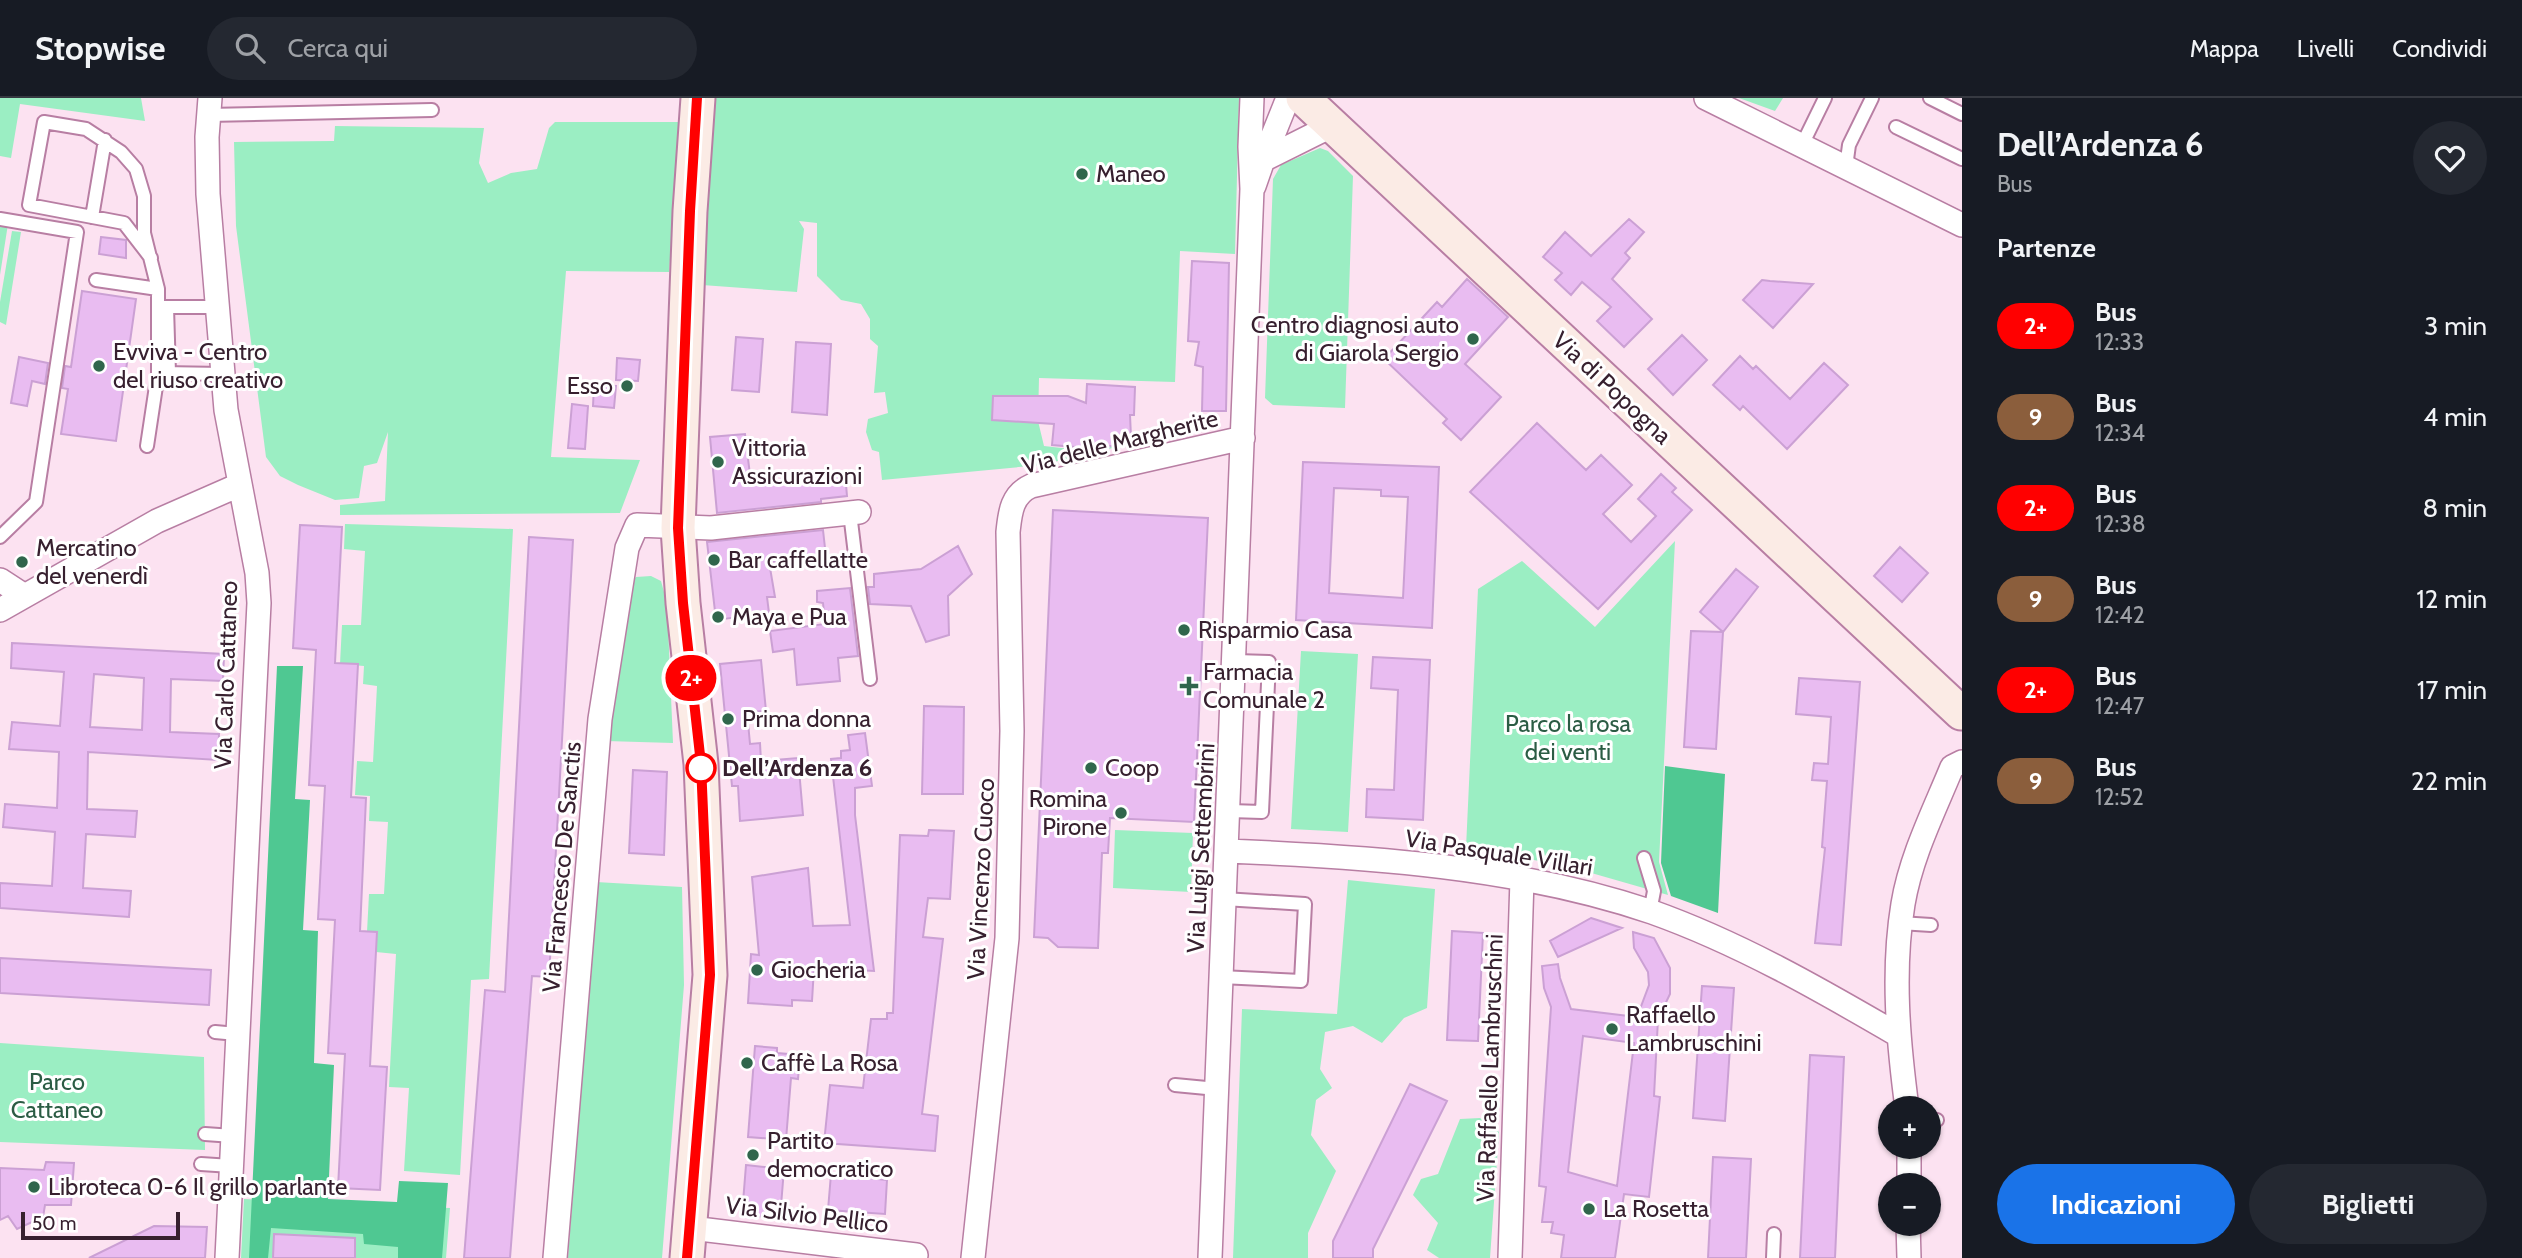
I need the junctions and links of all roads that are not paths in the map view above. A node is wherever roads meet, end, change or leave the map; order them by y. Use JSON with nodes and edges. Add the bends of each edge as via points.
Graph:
{"nodes":[{"id":1,"x":698,"y":98,"type":"edge"},
{"id":2,"x":1252,"y":98,"type":"edge"},
{"id":3,"x":1288,"y":98,"type":"edge"},
{"id":4,"x":1303,"y":98,"type":"edge"},
{"id":5,"x":1706,"y":98,"type":"edge"},
{"id":6,"x":1825,"y":98,"type":"edge"},
{"id":7,"x":1872,"y":98,"type":"edge"},
{"id":8,"x":1930,"y":98,"type":"edge"},
{"id":9,"x":209,"y":107,"type":"edge"},
{"id":10,"x":432,"y":110,"type":"dead end"},
{"id":11,"x":1962,"y":114,"type":"edge"},
{"id":12,"x":1331,"y":126,"type":"junction"},
{"id":13,"x":1896,"y":127,"type":"dead end"},
{"id":14,"x":106,"y":140,"type":"junction"},
{"id":15,"x":1802,"y":145,"type":"junction"},
{"id":16,"x":1962,"y":159,"type":"edge"},
{"id":17,"x":1263,"y":160,"type":"junction"},
{"id":18,"x":1846,"y":167,"type":"junction"},
{"id":19,"x":1252,"y":189,"type":"junction"},
{"id":20,"x":92,"y":217,"type":"junction"},
{"id":21,"x":0,"y":219,"type":"edge"},
{"id":22,"x":1961,"y":222,"type":"edge"},
{"id":23,"x":151,"y":258,"type":"junction"},
{"id":24,"x":96,"y":281,"type":"dead end"},
{"id":25,"x":158,"y":289,"type":"junction"},
{"id":26,"x":163,"y":307,"type":"junction"},
{"id":27,"x":217,"y":307,"type":"junction"},
{"id":28,"x":163,"y":373,"type":"junction"},
{"id":29,"x":223,"y":374,"type":"junction"},
{"id":30,"x":1243,"y":438,"type":"junction"},
{"id":31,"x":147,"y":446,"type":"dead end"},
{"id":32,"x":239,"y":485,"type":"junction"},
{"id":33,"x":1014,"y":501,"type":"joint"},
{"id":34,"x":855,"y":512,"type":"joint"},
{"id":35,"x":678,"y":528,"type":"junction"},
{"id":36,"x":0,"y":537,"type":"edge"},
{"id":37,"x":0,"y":580,"type":"edge"},
{"id":38,"x":23,"y":595,"type":"junction"},
{"id":39,"x":0,"y":610,"type":"edge"},
{"id":40,"x":1236,"y":661,"type":"junction"},
{"id":41,"x":1923,"y":675,"type":"junction"},
{"id":42,"x":1962,"y":678,"type":"edge"},
{"id":43,"x":870,"y":679,"type":"dead end"},
{"id":44,"x":1962,"y":714,"type":"edge"},
{"id":45,"x":1962,"y":762,"type":"edge"},
{"id":46,"x":1230,"y":811,"type":"junction"},
{"id":47,"x":1227,"y":851,"type":"junction"},
{"id":48,"x":1644,"y":858,"type":"dead end"},
{"id":49,"x":1522,"y":879,"type":"junction"},
{"id":50,"x":1224,"y":899,"type":"junction"},
{"id":51,"x":1650,"y":912,"type":"junction"},
{"id":52,"x":1900,"y":923,"type":"junction"},
{"id":53,"x":1931,"y":925,"type":"dead end"},
{"id":54,"x":1221,"y":976,"type":"junction"},
{"id":55,"x":1898,"y":1035,"type":"junction"},
{"id":56,"x":1175,"y":1085,"type":"dead end"},
{"id":57,"x":1217,"y":1088,"type":"junction"},
{"id":58,"x":1906,"y":1096,"type":"edge"},
{"id":59,"x":205,"y":1134,"type":"dead end"},
{"id":60,"x":233,"y":1136,"type":"junction"},
{"id":61,"x":201,"y":1164,"type":"dead end"},
{"id":62,"x":231,"y":1166,"type":"junction"},
{"id":63,"x":1774,"y":1234,"type":"dead end"},
{"id":64,"x":1909,"y":1236,"type":"edge"},
{"id":65,"x":689,"y":1243,"type":"edge"},
{"id":66,"x":916,"y":1255,"type":"dead end"},
{"id":67,"x":227,"y":1258,"type":"edge"},
{"id":68,"x":555,"y":1258,"type":"edge"},
{"id":69,"x":973,"y":1258,"type":"edge"},
{"id":70,"x":1210,"y":1258,"type":"edge"},
{"id":71,"x":1510,"y":1258,"type":"edge"},
{"id":72,"x":1773,"y":1258,"type":"edge"},
{"id":73,"x":1909,"y":1258,"type":"edge"}],
"edges":[{"from":1,"to":35,"type":"main road"},
{"from":2,"to":19,"type":"street","name":"Via Luigi Settembrini"},
{"from":3,"to":17,"type":"street","name":"Via Luigi Settembrini"},
{"from":4,"to":12,"type":"main road","name":"Via di Popogna"},
{"from":5,"to":15,"type":"street"},
{"from":6,"to":15,"type":"lane"},
{"from":7,"to":18,"type":"lane","via":[[1849,145]]},
{"from":8,"to":11,"type":"lane"},
{"from":9,"to":10,"type":"lane"},
{"from":9,"to":27,"type":"street","name":"Via Carlo Cattaneo","via":[[208,194]]},
{"from":12,"to":17,"type":"street"},
{"from":12,"to":41,"type":"main road","name":"Via di Popogna"},
{"from":13,"to":16,"type":"lane"},
{"from":14,"to":20,"type":"lane"},
{"from":14,"to":20,"type":"lane","via":[[86,129],[44,122],[29,205]]},
{"from":14,"to":23,"type":"lane","via":[[136,169]]},
{"from":15,"to":18,"type":"street"},
{"from":17,"to":19,"type":"street","name":"Via Luigi Settembrini"},
{"from":18,"to":22,"type":"street"},
{"from":19,"to":30,"type":"street","name":"Via Luigi Settembrini"},
{"from":20,"to":23,"type":"lane","via":[[124,223]]},
{"from":21,"to":36,"type":"lane","via":[[77,232],[36,502]]},
{"from":23,"to":25,"type":"lane"},
{"from":24,"to":25,"type":"lane"},
{"from":25,"to":26,"type":"lane"},
{"from":26,"to":27,"type":"lane"},
{"from":26,"to":28,"type":"lane"},
{"from":27,"to":29,"type":"street","name":"Via Carlo Cattaneo"},
{"from":28,"to":29,"type":"lane"},
{"from":28,"to":31,"type":"lane"},
{"from":29,"to":32,"type":"street","name":"Via Carlo Cattaneo"},
{"from":30,"to":33,"type":"street","name":"Via delle Margherite","via":[[1031,486]]},
{"from":30,"to":40,"type":"street","name":"Via Luigi Settembrini"},
{"from":32,"to":38,"type":"street","via":[[157,521]]},
{"from":32,"to":60,"type":"street","name":"Via Carlo Cattaneo","via":[[259,603],[226,1033]]},
{"from":33,"to":69,"type":"street","name":"Via Vincenzo Cuoco","via":[[1008,533],[1012,731],[1007,938]]},
{"from":34,"to":35,"type":"street"},
{"from":34,"to":43,"type":"lane"},
{"from":35,"to":65,"type":"main road","via":[[701,764],[709,921],[707,1026]]},
{"from":35,"to":68,"type":"street","name":"Via Francesco De Sanctis","via":[[637,525],[627,548],[600,719]]},
{"from":37,"to":38,"type":"street"},
{"from":38,"to":39,"type":"street"},
{"from":40,"to":46,"type":"street","name":"Via Luigi Settembrini"},
{"from":40,"to":46,"type":"lane","via":[[1269,662],[1268,690],[1262,812]]},
{"from":41,"to":42,"type":"main road"},
{"from":41,"to":44,"type":"main road","name":"Via di Popogna"},
{"from":45,"to":52,"type":"street","via":[[1952,767],[1920,846]]},
{"from":46,"to":47,"type":"street","name":"Via Luigi Settembrini"},
{"from":47,"to":49,"type":"street","name":"Via Pasquale Villari","via":[[1412,863]]},
{"from":47,"to":50,"type":"street","name":"Via Luigi Settembrini"},
{"from":48,"to":51,"type":"lane","via":[[1654,891]]},
{"from":49,"to":51,"type":"street","name":"Via Pasquale Villari"},
{"from":49,"to":71,"type":"street","name":"Via Raffaello Lambruschini"},
{"from":50,"to":54,"type":"street","name":"Via Luigi Settembrini"},
{"from":50,"to":54,"type":"lane","via":[[1305,904],[1301,981]]},
{"from":51,"to":55,"type":"street","name":"Via Pasquale Villari","via":[[1764,960]]},
{"from":52,"to":53,"type":"lane"},
{"from":52,"to":55,"type":"street"},
{"from":54,"to":57,"type":"street","name":"Via Luigi Settembrini"},
{"from":55,"to":58,"type":"street"},
{"from":56,"to":57,"type":"lane"},
{"from":57,"to":70,"type":"street","name":"Via Luigi Settembrini"},
{"from":59,"to":60,"type":"lane"},
{"from":60,"to":62,"type":"street","name":"Via Carlo Cattaneo"},
{"from":61,"to":62,"type":"lane"},
{"from":62,"to":67,"type":"street","name":"Via Carlo Cattaneo"},
{"from":63,"to":72,"type":"lane"},
{"from":64,"to":73,"type":"street"},
{"from":65,"to":66,"type":"street","name":"Via Silvio Pellico"}]}
